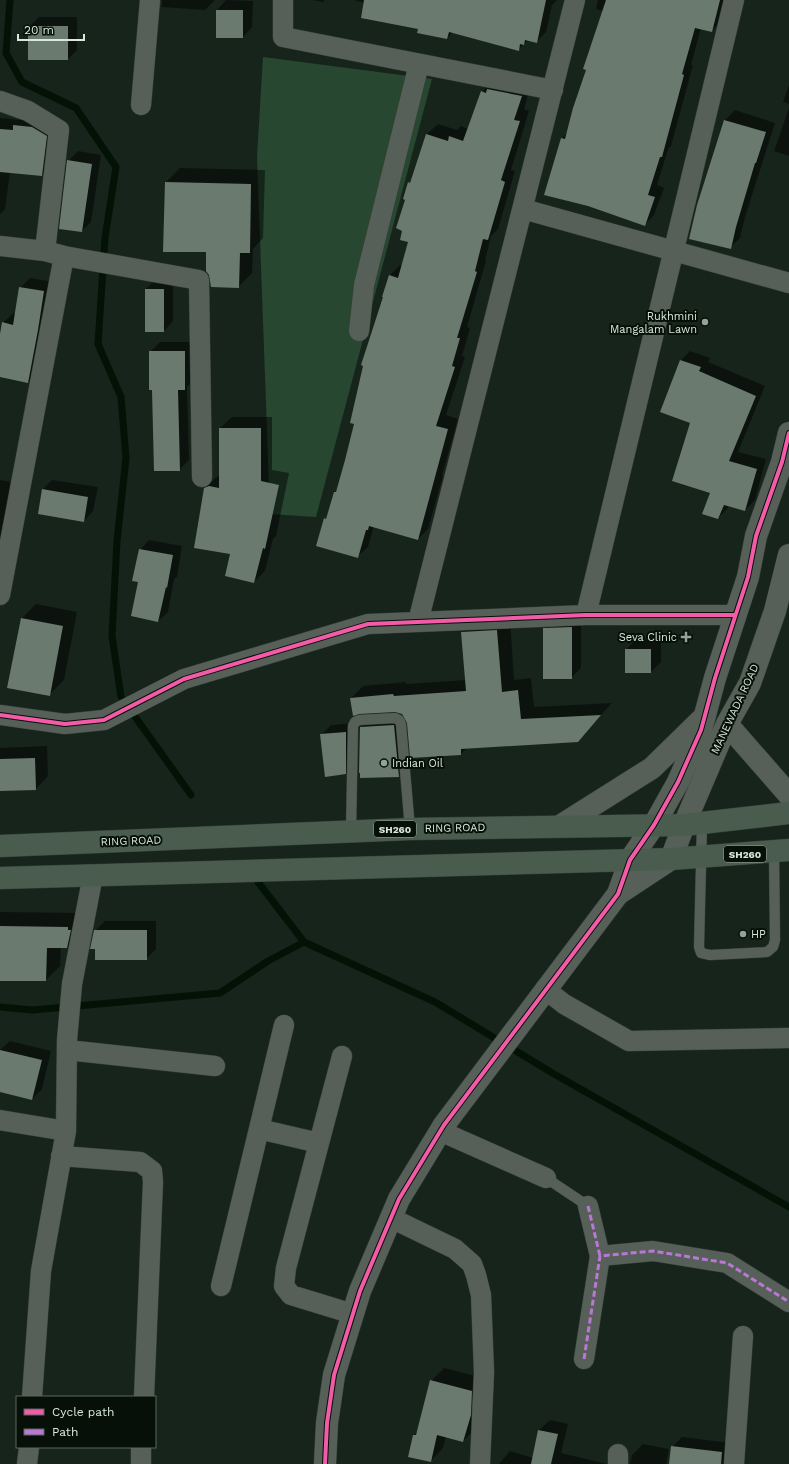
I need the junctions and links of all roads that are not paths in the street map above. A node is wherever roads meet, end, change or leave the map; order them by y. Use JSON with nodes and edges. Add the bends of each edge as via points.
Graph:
{"nodes":[{"id":1,"x":150,"y":0,"type":"edge"},
{"id":2,"x":283,"y":0,"type":"edge"},
{"id":3,"x":575,"y":0,"type":"edge"},
{"id":4,"x":734,"y":0,"type":"edge"},
{"id":5,"x":420,"y":64,"type":"junction"},
{"id":6,"x":553,"y":90,"type":"junction"},
{"id":7,"x":0,"y":101,"type":"edge"},
{"id":8,"x":141,"y":105,"type":"dead end"},
{"id":9,"x":523,"y":209,"type":"junction"},
{"id":10,"x":0,"y":246,"type":"edge"},
{"id":11,"x":674,"y":250,"type":"junction"},
{"id":12,"x":45,"y":251,"type":"junction"},
{"id":13,"x":64,"y":256,"type":"junction"},
{"id":14,"x":789,"y":283,"type":"edge"},
{"id":15,"x":359,"y":331,"type":"dead end"},
{"id":16,"x":789,"y":433,"type":"edge"},
{"id":17,"x":202,"y":477,"type":"dead end"},
{"id":18,"x":789,"y":555,"type":"edge"},
{"id":19,"x":0,"y":595,"type":"edge"},
{"id":20,"x":586,"y":615,"type":"junction"},
{"id":21,"x":735,"y":615,"type":"junction"},
{"id":22,"x":418,"y":622,"type":"junction"},
{"id":23,"x":0,"y":715,"type":"edge"},
{"id":24,"x":704,"y":716,"type":"junction"},
{"id":25,"x":727,"y":724,"type":"junction"},
{"id":26,"x":789,"y":795,"type":"edge"},
{"id":27,"x":789,"y":813,"type":"edge"},
{"id":28,"x":693,"y":824,"type":"junction"},
{"id":29,"x":654,"y":825,"type":"junction"},
{"id":30,"x":560,"y":826,"type":"junction"},
{"id":31,"x":410,"y":829,"type":"junction"},
{"id":32,"x":351,"y":832,"type":"junction"},
{"id":33,"x":0,"y":846,"type":"edge"},
{"id":34,"x":781,"y":851,"type":"edge"},
{"id":35,"x":702,"y":857,"type":"junction"},
{"id":36,"x":671,"y":859,"type":"junction"},
{"id":37,"x":630,"y":860,"type":"junction"},
{"id":38,"x":93,"y":875,"type":"junction"},
{"id":39,"x":0,"y":878,"type":"edge"},
{"id":40,"x":618,"y":894,"type":"junction"},
{"id":41,"x":545,"y":989,"type":"junction"},
{"id":42,"x":284,"y":1025,"type":"dead end"},
{"id":43,"x":789,"y":1038,"type":"edge"},
{"id":44,"x":67,"y":1045,"type":"junction"},
{"id":45,"x":342,"y":1056,"type":"dead end"},
{"id":46,"x":215,"y":1066,"type":"dead end"},
{"id":47,"x":0,"y":1120,"type":"edge"},
{"id":48,"x":259,"y":1129,"type":"junction"},
{"id":49,"x":66,"y":1131,"type":"junction"},
{"id":50,"x":440,"y":1131,"type":"junction"},
{"id":51,"x":319,"y":1143,"type":"junction"},
{"id":52,"x":61,"y":1156,"type":"junction"},
{"id":53,"x":546,"y":1178,"type":"joint"},
{"id":54,"x":588,"y":1206,"type":"joint"},
{"id":55,"x":391,"y":1218,"type":"junction"},
{"id":56,"x":600,"y":1256,"type":"junction"},
{"id":57,"x":221,"y":1286,"type":"dead end"},
{"id":58,"x":789,"y":1302,"type":"edge"},
{"id":59,"x":353,"y":1314,"type":"junction"},
{"id":60,"x":743,"y":1336,"type":"dead end"},
{"id":61,"x":584,"y":1359,"type":"dead end"},
{"id":62,"x":32,"y":1396,"type":"edge"},
{"id":63,"x":144,"y":1396,"type":"edge"},
{"id":64,"x":29,"y":1448,"type":"edge"},
{"id":65,"x":141,"y":1448,"type":"edge"},
{"id":66,"x":27,"y":1464,"type":"edge"},
{"id":67,"x":141,"y":1464,"type":"edge"},
{"id":68,"x":326,"y":1464,"type":"edge"},
{"id":69,"x":480,"y":1464,"type":"edge"},
{"id":70,"x":734,"y":1464,"type":"edge"}],
"edges":[{"from":1,"to":8,"type":"street"},
{"from":2,"to":5,"type":"street","via":[[283,37]]},
{"from":3,"to":6,"type":"street"},
{"from":4,"to":11,"type":"street"},
{"from":5,"to":6,"type":"street"},
{"from":5,"to":15,"type":"street","via":[[364,285]]},
{"from":6,"to":9,"type":"street"},
{"from":7,"to":12,"type":"street","via":[[28,111],[59,130]]},
{"from":9,"to":11,"type":"street"},
{"from":9,"to":22,"type":"street"},
{"from":10,"to":12,"type":"street"},
{"from":11,"to":14,"type":"street"},
{"from":11,"to":20,"type":"street"},
{"from":12,"to":13,"type":"street"},
{"from":13,"to":17,"type":"street","via":[[199,280]]},
{"from":13,"to":19,"type":"street"},
{"from":16,"to":21,"type":"street","via":[[782,462],[756,536],[748,577]]},
{"from":18,"to":25,"type":"street","name":"MANEWADA ROAD","via":[[775,611],[750,683]]},
{"from":20,"to":21,"type":"street"},
{"from":20,"to":22,"type":"street"},
{"from":21,"to":24,"type":"street"},
{"from":22,"to":23,"type":"street","via":[[368,624],[184,679],[104,720],[65,724]]},
{"from":24,"to":29,"type":"street","via":[[701,730],[678,782]]},
{"from":24,"to":30,"type":"street","via":[[652,768]]},
{"from":25,"to":26,"type":"street"},
{"from":25,"to":28,"type":"street","name":"MANEWADA ROAD"},
{"from":27,"to":28,"type":"highway","name":"RING ROAD","number":"SH260"},
{"from":28,"to":29,"type":"highway","name":"RING ROAD","number":"SH260"},
{"from":28,"to":35,"type":"lane"},
{"from":28,"to":36,"type":"street","name":"MANEWADA ROAD"},
{"from":29,"to":30,"type":"highway","name":"RING ROAD","number":"SH260"},
{"from":29,"to":37,"type":"street"},
{"from":30,"to":31,"type":"highway","name":"RING ROAD","number":"SH260"},
{"from":31,"to":32,"type":"highway","name":"RING ROAD","number":"SH260"},
{"from":31,"to":32,"type":"lane","via":[[401,724],[395,718],[354,722]]},
{"from":32,"to":33,"type":"highway","name":"RING ROAD","number":"SH260"},
{"from":34,"to":35,"type":"highway","number":"SH260"},
{"from":34,"to":35,"type":"lane","via":[[775,940],[773,947],[767,952],[710,955],[701,953],[699,947]]},
{"from":35,"to":36,"type":"highway","number":"SH260"},
{"from":36,"to":37,"type":"highway","number":"SH260"},
{"from":36,"to":40,"type":"street"},
{"from":37,"to":38,"type":"highway","number":"SH260"},
{"from":37,"to":40,"type":"street"},
{"from":38,"to":39,"type":"highway","number":"SH260"},
{"from":38,"to":44,"type":"street","via":[[72,984]]},
{"from":40,"to":41,"type":"street"},
{"from":41,"to":43,"type":"street","via":[[564,1004],[628,1041]]},
{"from":41,"to":50,"type":"street"},
{"from":42,"to":48,"type":"street"},
{"from":44,"to":46,"type":"street"},
{"from":44,"to":49,"type":"street"},
{"from":45,"to":51,"type":"street"},
{"from":47,"to":49,"type":"street"},
{"from":48,"to":51,"type":"street"},
{"from":48,"to":57,"type":"street"},
{"from":49,"to":52,"type":"street"},
{"from":50,"to":53,"type":"street"},
{"from":50,"to":55,"type":"street","via":[[399,1199]]},
{"from":51,"to":59,"type":"street","via":[[286,1268],[284,1286],[291,1295]]},
{"from":52,"to":62,"type":"street","via":[[41,1271]]},
{"from":52,"to":63,"type":"street","via":[[140,1162],[152,1171]]},
{"from":53,"to":54,"type":"lane"},
{"from":54,"to":56,"type":"street"},
{"from":55,"to":59,"type":"street"},
{"from":55,"to":69,"type":"street","via":[[455,1249],[472,1264],[481,1295],[484,1372]]},
{"from":56,"to":58,"type":"street","via":[[653,1251],[727,1264]]},
{"from":56,"to":61,"type":"street"},
{"from":59,"to":68,"type":"street","via":[[334,1375],[327,1423]]},
{"from":60,"to":70,"type":"street"},
{"from":64,"to":66,"type":"street"},
{"from":65,"to":67,"type":"street"}]}
